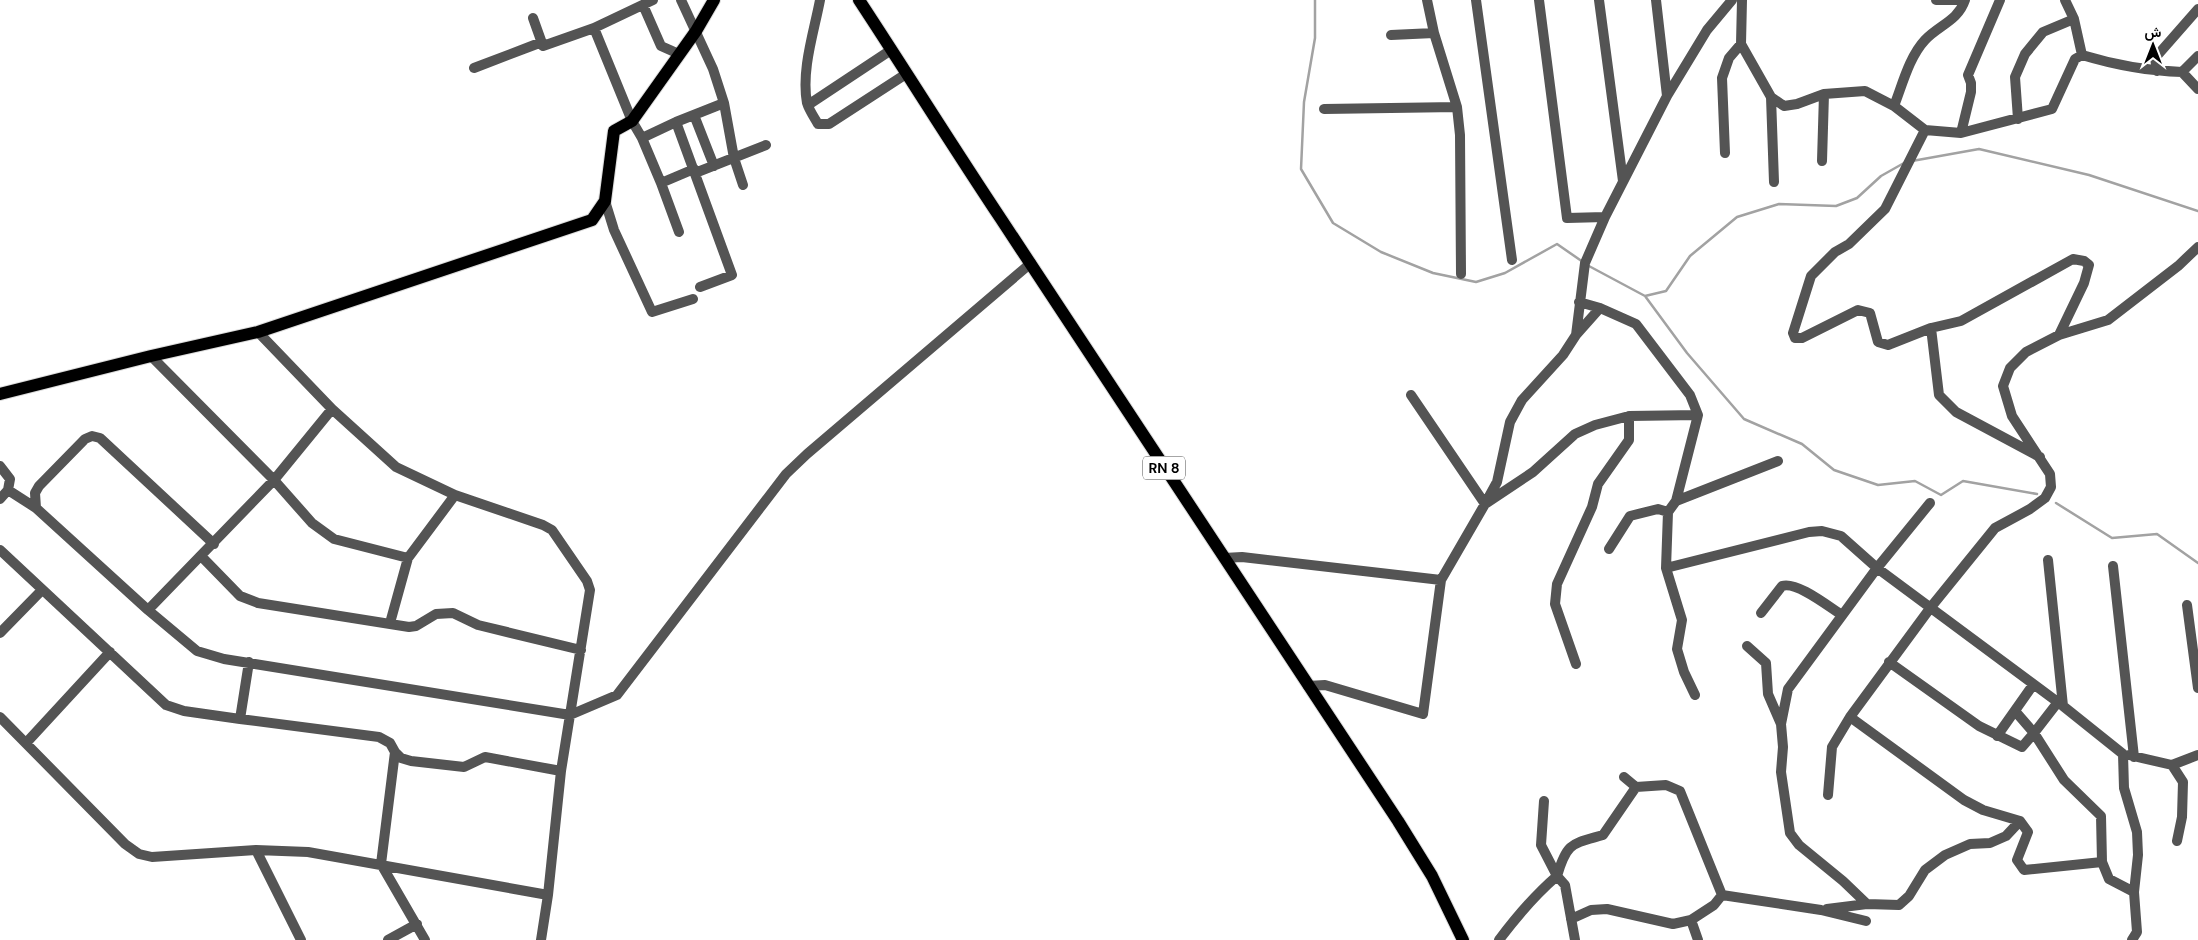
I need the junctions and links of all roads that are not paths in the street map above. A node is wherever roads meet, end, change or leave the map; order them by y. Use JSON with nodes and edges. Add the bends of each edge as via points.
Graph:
{"nodes":[{"id":1,"x":653,"y":0,"type":"edge"},
{"id":2,"x":681,"y":0,"type":"edge"},
{"id":3,"x":714,"y":0,"type":"edge"},
{"id":4,"x":820,"y":0,"type":"edge"},
{"id":5,"x":858,"y":0,"type":"edge"},
{"id":6,"x":1427,"y":0,"type":"edge"},
{"id":7,"x":1476,"y":0,"type":"edge"},
{"id":8,"x":1539,"y":0,"type":"edge"},
{"id":9,"x":1599,"y":0,"type":"edge"},
{"id":10,"x":1656,"y":0,"type":"edge"},
{"id":11,"x":1732,"y":0,"type":"edge"},
{"id":12,"x":1742,"y":0,"type":"edge"},
{"id":13,"x":1936,"y":0,"type":"edge"},
{"id":14,"x":1959,"y":0,"type":"edge"},
{"id":15,"x":1965,"y":0,"type":"edge"},
{"id":16,"x":2000,"y":0,"type":"edge"},
{"id":17,"x":2065,"y":0,"type":"edge"},
{"id":18,"x":643,"y":5,"type":"junction"},
{"id":19,"x":2198,"y":9,"type":"edge"},
{"id":20,"x":533,"y":18,"type":"dead end"},
{"id":21,"x":2074,"y":19,"type":"junction"},
{"id":22,"x":594,"y":28,"type":"junction"},
{"id":23,"x":696,"y":30,"type":"junction"},
{"id":24,"x":1434,"y":33,"type":"junction"},
{"id":25,"x":1391,"y":35,"type":"dead end"},
{"id":26,"x":542,"y":42,"type":"junction"},
{"id":27,"x":1741,"y":44,"type":"junction"},
{"id":28,"x":891,"y":50,"type":"junction"},
{"id":29,"x":679,"y":54,"type":"junction"},
{"id":30,"x":2082,"y":55,"type":"junction"},
{"id":31,"x":2198,"y":56,"type":"edge"},
{"id":32,"x":474,"y":68,"type":"dead end"},
{"id":33,"x":2157,"y":71,"type":"junction"},
{"id":34,"x":2182,"y":72,"type":"junction"},
{"id":35,"x":906,"y":74,"type":"junction"},
{"id":36,"x":2198,"y":89,"type":"edge"},
{"id":37,"x":1824,"y":94,"type":"junction"},
{"id":38,"x":1667,"y":96,"type":"junction"},
{"id":39,"x":1771,"y":97,"type":"junction"},
{"id":40,"x":724,"y":103,"type":"junction"},
{"id":41,"x":808,"y":105,"type":"junction"},
{"id":42,"x":1894,"y":106,"type":"junction"},
{"id":43,"x":1457,"y":107,"type":"junction"},
{"id":44,"x":1324,"y":109,"type":"dead end"},
{"id":45,"x":694,"y":115,"type":"junction"},
{"id":46,"x":2018,"y":119,"type":"junction"},
{"id":47,"x":632,"y":121,"type":"junction"},
{"id":48,"x":676,"y":122,"type":"junction"},
{"id":49,"x":1925,"y":130,"type":"junction"},
{"id":50,"x":1961,"y":133,"type":"junction"},
{"id":51,"x":642,"y":138,"type":"junction"},
{"id":52,"x":766,"y":145,"type":"dead end"},
{"id":53,"x":1724,"y":153,"type":"dead end"},
{"id":54,"x":734,"y":158,"type":"junction"},
{"id":55,"x":1822,"y":161,"type":"dead end"},
{"id":56,"x":714,"y":166,"type":"junction"},
{"id":57,"x":695,"y":171,"type":"junction"},
{"id":58,"x":1623,"y":181,"type":"junction"},
{"id":59,"x":661,"y":182,"type":"junction"},
{"id":60,"x":1774,"y":182,"type":"dead end"},
{"id":61,"x":743,"y":185,"type":"dead end"},
{"id":62,"x":605,"y":201,"type":"junction"},
{"id":63,"x":1605,"y":217,"type":"junction"},
{"id":64,"x":679,"y":232,"type":"dead end"},
{"id":65,"x":2198,"y":247,"type":"edge"},
{"id":66,"x":1512,"y":260,"type":"dead end"},
{"id":67,"x":1031,"y":263,"type":"junction"},
{"id":68,"x":1462,"y":274,"type":"dead end"},
{"id":69,"x":700,"y":287,"type":"dead end"},
{"id":70,"x":693,"y":299,"type":"dead end"},
{"id":71,"x":1579,"y":302,"type":"junction"},
{"id":72,"x":1600,"y":308,"type":"junction"},
{"id":73,"x":1931,"y":328,"type":"junction"},
{"id":74,"x":258,"y":332,"type":"junction"},
{"id":75,"x":1576,"y":335,"type":"junction"},
{"id":76,"x":2060,"y":335,"type":"junction"},
{"id":77,"x":151,"y":356,"type":"junction"},
{"id":78,"x":0,"y":394,"type":"edge"},
{"id":79,"x":1411,"y":395,"type":"dead end"},
{"id":80,"x":332,"y":409,"type":"junction"},
{"id":81,"x":1629,"y":416,"type":"junction"},
{"id":82,"x":1698,"y":416,"type":"junction"},
{"id":83,"x":2041,"y":458,"type":"junction"},
{"id":84,"x":1778,"y":461,"type":"dead end"},
{"id":85,"x":0,"y":466,"type":"edge"},
{"id":86,"x":274,"y":480,"type":"junction"},
{"id":87,"x":8,"y":490,"type":"junction"},
{"id":88,"x":455,"y":495,"type":"junction"},
{"id":89,"x":0,"y":499,"type":"edge"},
{"id":90,"x":1676,"y":501,"type":"junction"},
{"id":91,"x":1930,"y":503,"type":"dead end"},
{"id":92,"x":1485,"y":504,"type":"junction"},
{"id":93,"x":36,"y":508,"type":"junction"},
{"id":94,"x":1668,"y":512,"type":"junction"},
{"id":95,"x":214,"y":544,"type":"junction"},
{"id":96,"x":1609,"y":549,"type":"dead end"},
{"id":97,"x":0,"y":550,"type":"edge"},
{"id":98,"x":202,"y":557,"type":"junction"},
{"id":99,"x":408,"y":558,"type":"junction"},
{"id":100,"x":1224,"y":558,"type":"junction"},
{"id":101,"x":2048,"y":560,"type":"dead end"},
{"id":102,"x":2113,"y":566,"type":"dead end"},
{"id":103,"x":1666,"y":568,"type":"junction"},
{"id":104,"x":1877,"y":568,"type":"junction"},
{"id":105,"x":1441,"y":580,"type":"junction"},
{"id":106,"x":42,"y":590,"type":"junction"},
{"id":107,"x":2187,"y":605,"type":"dead end"},
{"id":108,"x":1931,"y":607,"type":"junction"},
{"id":109,"x":148,"y":610,"type":"junction"},
{"id":110,"x":1761,"y":613,"type":"dead end"},
{"id":111,"x":1842,"y":615,"type":"junction"},
{"id":112,"x":390,"y":623,"type":"junction"},
{"id":113,"x":0,"y":633,"type":"edge"},
{"id":114,"x":1747,"y":646,"type":"dead end"},
{"id":115,"x":581,"y":650,"type":"junction"},
{"id":116,"x":110,"y":652,"type":"junction"},
{"id":117,"x":249,"y":662,"type":"junction"},
{"id":118,"x":1889,"y":662,"type":"junction"},
{"id":119,"x":1576,"y":664,"type":"dead end"},
{"id":120,"x":2033,"y":685,"type":"junction"},
{"id":121,"x":1308,"y":686,"type":"junction"},
{"id":122,"x":2198,"y":688,"type":"edge"},
{"id":123,"x":1694,"y":695,"type":"dead end"},
{"id":124,"x":2060,"y":704,"type":"junction"},
{"id":125,"x":2015,"y":712,"type":"junction"},
{"id":126,"x":570,"y":715,"type":"junction"},
{"id":127,"x":0,"y":717,"type":"edge"},
{"id":128,"x":1850,"y":717,"type":"junction"},
{"id":129,"x":240,"y":719,"type":"junction"},
{"id":130,"x":1782,"y":724,"type":"junction"},
{"id":131,"x":2034,"y":733,"type":"junction"},
{"id":132,"x":1997,"y":736,"type":"junction"},
{"id":133,"x":26,"y":742,"type":"junction"},
{"id":134,"x":2123,"y":754,"type":"junction"},
{"id":135,"x":2198,"y":755,"type":"edge"},
{"id":136,"x":396,"y":757,"type":"junction"},
{"id":137,"x":2134,"y":757,"type":"junction"},
{"id":138,"x":2172,"y":765,"type":"junction"},
{"id":139,"x":561,"y":771,"type":"junction"},
{"id":140,"x":1624,"y":777,"type":"dead end"},
{"id":141,"x":1636,"y":787,"type":"junction"},
{"id":142,"x":1828,"y":795,"type":"dead end"},
{"id":143,"x":1544,"y":801,"type":"dead end"},
{"id":144,"x":2020,"y":821,"type":"junction"},
{"id":145,"x":2177,"y":841,"type":"dead end"},
{"id":146,"x":256,"y":850,"type":"junction"},
{"id":147,"x":2102,"y":862,"type":"junction"},
{"id":148,"x":381,"y":864,"type":"junction"},
{"id":149,"x":1558,"y":876,"type":"junction"},
{"id":150,"x":2134,"y":892,"type":"junction"},
{"id":151,"x":548,"y":894,"type":"junction"},
{"id":152,"x":1722,"y":895,"type":"junction"},
{"id":153,"x":1867,"y":904,"type":"junction"},
{"id":154,"x":1821,"y":910,"type":"junction"},
{"id":155,"x":1571,"y":919,"type":"junction"},
{"id":156,"x":1691,"y":920,"type":"junction"},
{"id":157,"x":1866,"y":921,"type":"dead end"},
{"id":158,"x":417,"y":924,"type":"junction"},
{"id":159,"x":301,"y":940,"type":"edge"},
{"id":160,"x":388,"y":940,"type":"edge"},
{"id":161,"x":425,"y":940,"type":"edge"},
{"id":162,"x":541,"y":940,"type":"edge"},
{"id":163,"x":1463,"y":940,"type":"edge"},
{"id":164,"x":1499,"y":940,"type":"edge"},
{"id":165,"x":1575,"y":940,"type":"edge"},
{"id":166,"x":1698,"y":940,"type":"edge"},
{"id":167,"x":2132,"y":940,"type":"edge"}],
"edges":[{"from":1,"to":18,"type":"street"},
{"from":2,"to":23,"type":"street"},
{"from":3,"to":23,"type":"main road"},
{"from":4,"to":41,"type":"street","via":[[808,66]]},
{"from":5,"to":28,"type":"main road","number":"RN 8"},
{"from":6,"to":24,"type":"street"},
{"from":7,"to":66,"type":"street"},
{"from":8,"to":63,"type":"street","via":[[1567,218]]},
{"from":9,"to":58,"type":"street"},
{"from":10,"to":38,"type":"street"},
{"from":11,"to":38,"type":"street","via":[[1708,30]]},
{"from":12,"to":27,"type":"street"},
{"from":13,"to":14,"type":"street"},
{"from":15,"to":42,"type":"street","via":[[1949,23],[1925,40],[1915,54]]},
{"from":16,"to":50,"type":"street","via":[[1968,75],[1971,92]]},
{"from":17,"to":21,"type":"street"},
{"from":18,"to":22,"type":"street"},
{"from":18,"to":29,"type":"street","via":[[661,46]]},
{"from":19,"to":33,"type":"street","via":[[2155,58]]},
{"from":20,"to":26,"type":"street"},
{"from":21,"to":30,"type":"street"},
{"from":21,"to":46,"type":"street","via":[[2043,32],[2025,54],[2015,77]]},
{"from":22,"to":26,"type":"street","via":[[543,46]]},
{"from":22,"to":47,"type":"street"},
{"from":23,"to":29,"type":"main road"},
{"from":23,"to":40,"type":"street"},
{"from":24,"to":25,"type":"street"},
{"from":24,"to":43,"type":"street"},
{"from":26,"to":32,"type":"street"},
{"from":27,"to":39,"type":"street"},
{"from":27,"to":53,"type":"street","via":[[1729,58],[1722,78]]},
{"from":28,"to":35,"type":"main road","number":"RN 8"},
{"from":28,"to":41,"type":"street"},
{"from":29,"to":47,"type":"main road"},
{"from":30,"to":33,"type":"street","via":[[2119,66]]},
{"from":30,"to":46,"type":"street","via":[[2075,59],[2052,109]]},
{"from":31,"to":34,"type":"street"},
{"from":33,"to":34,"type":"street"},
{"from":34,"to":36,"type":"street"},
{"from":35,"to":41,"type":"street","via":[[829,124],[818,124]]},
{"from":35,"to":67,"type":"main road","number":"RN 8"},
{"from":37,"to":39,"type":"street","via":[[1784,106]]},
{"from":37,"to":42,"type":"street","via":[[1864,91]]},
{"from":37,"to":55,"type":"street"},
{"from":38,"to":58,"type":"street"},
{"from":39,"to":60,"type":"street"},
{"from":40,"to":45,"type":"street"},
{"from":40,"to":54,"type":"street"},
{"from":42,"to":49,"type":"street"},
{"from":43,"to":44,"type":"street"},
{"from":43,"to":68,"type":"street"},
{"from":45,"to":48,"type":"street"},
{"from":45,"to":56,"type":"street"},
{"from":46,"to":50,"type":"street"},
{"from":47,"to":51,"type":"street"},
{"from":47,"to":62,"type":"main road","via":[[614,131]]},
{"from":48,"to":51,"type":"street"},
{"from":48,"to":57,"type":"street"},
{"from":49,"to":50,"type":"street"},
{"from":49,"to":73,"type":"street","via":[[1885,209],[1811,276],[1793,333],[1796,338],[1802,338],[1858,310],[1870,312],[1878,342],[1888,345]]},
{"from":51,"to":59,"type":"street"},
{"from":52,"to":54,"type":"street"},
{"from":54,"to":56,"type":"street"},
{"from":54,"to":61,"type":"street"},
{"from":56,"to":57,"type":"street"},
{"from":57,"to":59,"type":"street"},
{"from":57,"to":69,"type":"street","via":[[732,275]]},
{"from":58,"to":63,"type":"street"},
{"from":59,"to":64,"type":"street"},
{"from":62,"to":70,"type":"street","via":[[614,230],[652,312]]},
{"from":62,"to":74,"type":"main road","via":[[592,220]]},
{"from":63,"to":71,"type":"street","via":[[1585,263]]},
{"from":65,"to":76,"type":"street","via":[[2108,320]]},
{"from":67,"to":100,"type":"main road","number":"RN 8"},
{"from":67,"to":126,"type":"street","via":[[806,454],[786,474],[618,695]]},
{"from":71,"to":72,"type":"street"},
{"from":71,"to":75,"type":"street"},
{"from":72,"to":75,"type":"street"},
{"from":72,"to":82,"type":"street","via":[[1636,324],[1690,395]]},
{"from":73,"to":76,"type":"street","via":[[1961,321],[2073,259],[2084,261],[2089,265],[2084,284]]},
{"from":73,"to":83,"type":"street","via":[[1939,395],[1956,412]]},
{"from":74,"to":77,"type":"main road"},
{"from":74,"to":80,"type":"street"},
{"from":75,"to":92,"type":"street","via":[[1563,356],[1522,400],[1510,422],[1497,482]]},
{"from":76,"to":83,"type":"street","via":[[2026,352],[2010,368],[2003,386],[2012,416]]},
{"from":77,"to":78,"type":"main road"},
{"from":77,"to":86,"type":"street"},
{"from":79,"to":92,"type":"street"},
{"from":80,"to":86,"type":"street"},
{"from":80,"to":88,"type":"street","via":[[396,467]]},
{"from":81,"to":82,"type":"street"},
{"from":81,"to":92,"type":"street","via":[[1576,434],[1533,472]]},
{"from":81,"to":119,"type":"street","via":[[1629,440],[1598,484],[1592,507],[1557,584],[1555,604]]},
{"from":82,"to":90,"type":"street"},
{"from":83,"to":108,"type":"street","via":[[2050,474],[2051,487],[2045,498],[1995,528]]},
{"from":84,"to":90,"type":"street"},
{"from":85,"to":87,"type":"street","via":[[10,479]]},
{"from":86,"to":95,"type":"street"},
{"from":86,"to":99,"type":"street","via":[[312,522],[334,539]]},
{"from":87,"to":89,"type":"street"},
{"from":87,"to":93,"type":"street"},
{"from":88,"to":99,"type":"street"},
{"from":88,"to":115,"type":"street","via":[[543,525],[556,534],[590,590]]},
{"from":90,"to":94,"type":"street"},
{"from":91,"to":104,"type":"street"},
{"from":92,"to":105,"type":"street"},
{"from":93,"to":95,"type":"street","via":[[35,493],[40,486],[92,436],[100,438]]},
{"from":93,"to":109,"type":"street"},
{"from":94,"to":96,"type":"street","via":[[1658,509],[1630,516]]},
{"from":94,"to":103,"type":"street"},
{"from":95,"to":98,"type":"street"},
{"from":97,"to":106,"type":"street"},
{"from":98,"to":109,"type":"street"},
{"from":98,"to":112,"type":"street","via":[[247,600]]},
{"from":99,"to":112,"type":"street"},
{"from":100,"to":105,"type":"street","via":[[1242,557]]},
{"from":100,"to":121,"type":"main road","number":"RN 8"},
{"from":101,"to":124,"type":"street"},
{"from":102,"to":137,"type":"street"},
{"from":103,"to":104,"type":"street","via":[[1822,530],[1841,536]]},
{"from":103,"to":123,"type":"street","via":[[1682,620],[1677,649]]},
{"from":104,"to":108,"type":"street"},
{"from":104,"to":111,"type":"street"},
{"from":105,"to":121,"type":"street","via":[[1422,714],[1325,685]]},
{"from":106,"to":113,"type":"street"},
{"from":106,"to":116,"type":"street"},
{"from":107,"to":122,"type":"street"},
{"from":108,"to":118,"type":"street"},
{"from":108,"to":120,"type":"street"},
{"from":109,"to":117,"type":"street","via":[[196,651]]},
{"from":110,"to":111,"type":"street","via":[[1787,584]]},
{"from":111,"to":130,"type":"street","via":[[1788,689]]},
{"from":112,"to":115,"type":"street","via":[[416,626],[436,614],[453,612],[478,625]]},
{"from":114,"to":130,"type":"street","via":[[1766,663],[1768,694]]},
{"from":115,"to":126,"type":"street"},
{"from":116,"to":129,"type":"street","via":[[166,705],[184,711]]},
{"from":116,"to":133,"type":"street"},
{"from":117,"to":126,"type":"street"},
{"from":117,"to":129,"type":"street"},
{"from":118,"to":128,"type":"street"},
{"from":118,"to":132,"type":"street"},
{"from":120,"to":124,"type":"street"},
{"from":120,"to":125,"type":"street"},
{"from":121,"to":163,"type":"main road","number":"RN 8","via":[[1398,820],[1432,876]]},
{"from":124,"to":131,"type":"street"},
{"from":124,"to":134,"type":"street"},
{"from":125,"to":131,"type":"street"},
{"from":125,"to":132,"type":"street"},
{"from":126,"to":139,"type":"street"},
{"from":127,"to":133,"type":"street"},
{"from":128,"to":142,"type":"street","via":[[1832,747]]},
{"from":128,"to":144,"type":"street","via":[[1964,800],[1983,810]]},
{"from":129,"to":136,"type":"street","via":[[379,737],[390,743]]},
{"from":130,"to":153,"type":"street","via":[[1781,772],[1790,833],[1799,846]]},
{"from":131,"to":132,"type":"street","via":[[2022,747]]},
{"from":131,"to":147,"type":"street","via":[[2064,780],[2101,816]]},
{"from":133,"to":146,"type":"street","via":[[125,844],[139,854],[152,857]]},
{"from":134,"to":137,"type":"street"},
{"from":134,"to":150,"type":"street","via":[[2124,788],[2137,832]]},
{"from":135,"to":138,"type":"street"},
{"from":136,"to":139,"type":"street","via":[[464,767],[485,756]]},
{"from":136,"to":148,"type":"street"},
{"from":137,"to":138,"type":"street"},
{"from":138,"to":145,"type":"street","via":[[2183,782],[2182,817]]},
{"from":139,"to":151,"type":"street"},
{"from":140,"to":141,"type":"street"},
{"from":141,"to":149,"type":"street","via":[[1603,835],[1573,844],[1562,857]]},
{"from":141,"to":152,"type":"street","via":[[1666,785],[1680,791]]},
{"from":143,"to":149,"type":"street","via":[[1541,846]]},
{"from":144,"to":147,"type":"street","via":[[2028,832],[2017,860],[2024,870]]},
{"from":144,"to":153,"type":"street","via":[[2006,836],[1990,843],[1970,844],[1945,856],[1925,870],[1909,896],[1899,905]]},
{"from":146,"to":148,"type":"street","via":[[308,852]]},
{"from":146,"to":159,"type":"street"},
{"from":147,"to":150,"type":"street","via":[[2109,879]]},
{"from":148,"to":151,"type":"street"},
{"from":148,"to":158,"type":"street"},
{"from":149,"to":155,"type":"street","via":[[1565,885]]},
{"from":149,"to":164,"type":"street","via":[[1538,892]]},
{"from":150,"to":167,"type":"street","via":[[2137,932]]},
{"from":151,"to":162,"type":"street"},
{"from":152,"to":154,"type":"street"},
{"from":152,"to":156,"type":"street","via":[[1714,905]]},
{"from":153,"to":154,"type":"street"},
{"from":154,"to":157,"type":"street"},
{"from":155,"to":156,"type":"street","via":[[1591,910],[1607,909],[1673,924]]},
{"from":155,"to":165,"type":"street"},
{"from":156,"to":166,"type":"street"},
{"from":158,"to":160,"type":"street"},
{"from":158,"to":161,"type":"street"}]}
